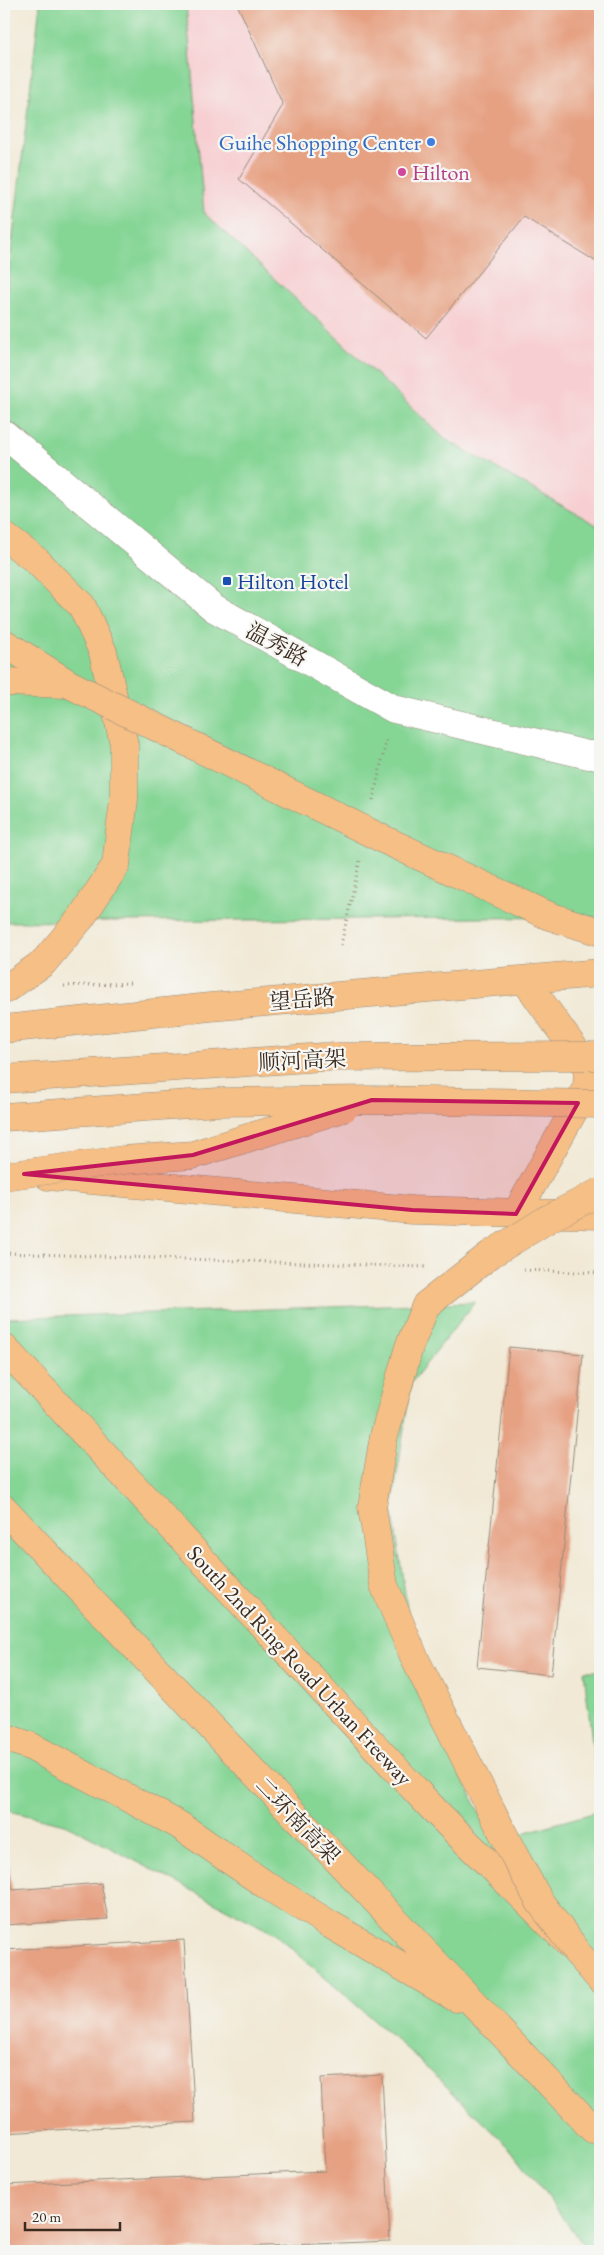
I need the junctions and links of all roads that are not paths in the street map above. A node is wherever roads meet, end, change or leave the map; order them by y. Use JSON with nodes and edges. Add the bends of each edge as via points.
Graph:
{"nodes":[{"id":1,"x":4,"y":434,"type":"edge"},
{"id":2,"x":4,"y":536,"type":"edge"},
{"id":3,"x":4,"y":643,"type":"edge"},
{"id":4,"x":4,"y":682,"type":"edge"},
{"id":5,"x":68,"y":684,"type":"junction"},
{"id":6,"x":600,"y":755,"type":"edge"},
{"id":7,"x":600,"y":932,"type":"edge"},
{"id":8,"x":600,"y":973,"type":"edge"},
{"id":9,"x":525,"y":980,"type":"junction"},
{"id":10,"x":4,"y":990,"type":"edge"},
{"id":11,"x":4,"y":1029,"type":"edge"},
{"id":12,"x":600,"y":1056,"type":"edge"},
{"id":13,"x":4,"y":1079,"type":"edge"},
{"id":14,"x":372,"y":1100,"type":"junction"},
{"id":15,"x":600,"y":1104,"type":"edge"},
{"id":16,"x":4,"y":1117,"type":"edge"},
{"id":17,"x":4,"y":1174,"type":"edge"},
{"id":18,"x":600,"y":1192,"type":"edge"},
{"id":19,"x":516,"y":1214,"type":"junction"},
{"id":20,"x":600,"y":1215,"type":"edge"},
{"id":21,"x":4,"y":1348,"type":"edge"},
{"id":22,"x":4,"y":1509,"type":"edge"},
{"id":23,"x":4,"y":1737,"type":"edge"},
{"id":24,"x":576,"y":1950,"type":"junction"},
{"id":25,"x":600,"y":1979,"type":"edge"},
{"id":26,"x":481,"y":2012,"type":"junction"},
{"id":27,"x":593,"y":2129,"type":"dead end"}],
"edges":[{"from":1,"to":6,"type":"street","name":"温秀路","via":[[214,608],[394,709],[588,755]]},
{"from":2,"to":10,"type":"main road","via":[[37,561],[82,606],[103,652],[124,744],[124,799],[116,865],[81,918],[43,963]]},
{"from":3,"to":5,"type":"main road"},
{"from":4,"to":5,"type":"main road"},
{"from":5,"to":7,"type":"main road","bridge":true,"via":[[385,840],[549,916]]},
{"from":8,"to":9,"type":"main road","name":"望岳路"},
{"from":9,"to":11,"type":"main road","name":"望岳路"},
{"from":9,"to":19,"type":"main road","via":[[588,1068],[587,1087]]},
{"from":12,"to":13,"type":"main road","name":"顺河高架","bridge":true,"via":[[323,1057]]},
{"from":14,"to":15,"type":"main road","name":"顺河高架","bridge":true},
{"from":14,"to":16,"type":"main road","name":"顺河高架","bridge":true,"via":[[218,1102]]},
{"from":14,"to":17,"type":"main road","bridge":true,"via":[[193,1155]]},
{"from":17,"to":19,"type":"main road","via":[[412,1210]]},
{"from":18,"to":24,"type":"main road","bridge":true,"via":[[491,1254],[426,1305],[409,1347],[384,1436],[372,1507],[384,1585],[415,1659],[540,1902]]},
{"from":19,"to":20,"type":"main road"},
{"from":21,"to":24,"type":"main road","name":"South 2nd Ring Road Urban Freeway","bridge":true,"via":[[422,1797]]},
{"from":22,"to":26,"type":"main road","name":"二环南高架"},
{"from":23,"to":26,"type":"main road","via":[[30,1746],[179,1825],[266,1885]]},
{"from":24,"to":25,"type":"main road","name":"South 2nd Ring Road Urban Freeway"},
{"from":26,"to":27,"type":"main road","name":"二环南高架"}]}
